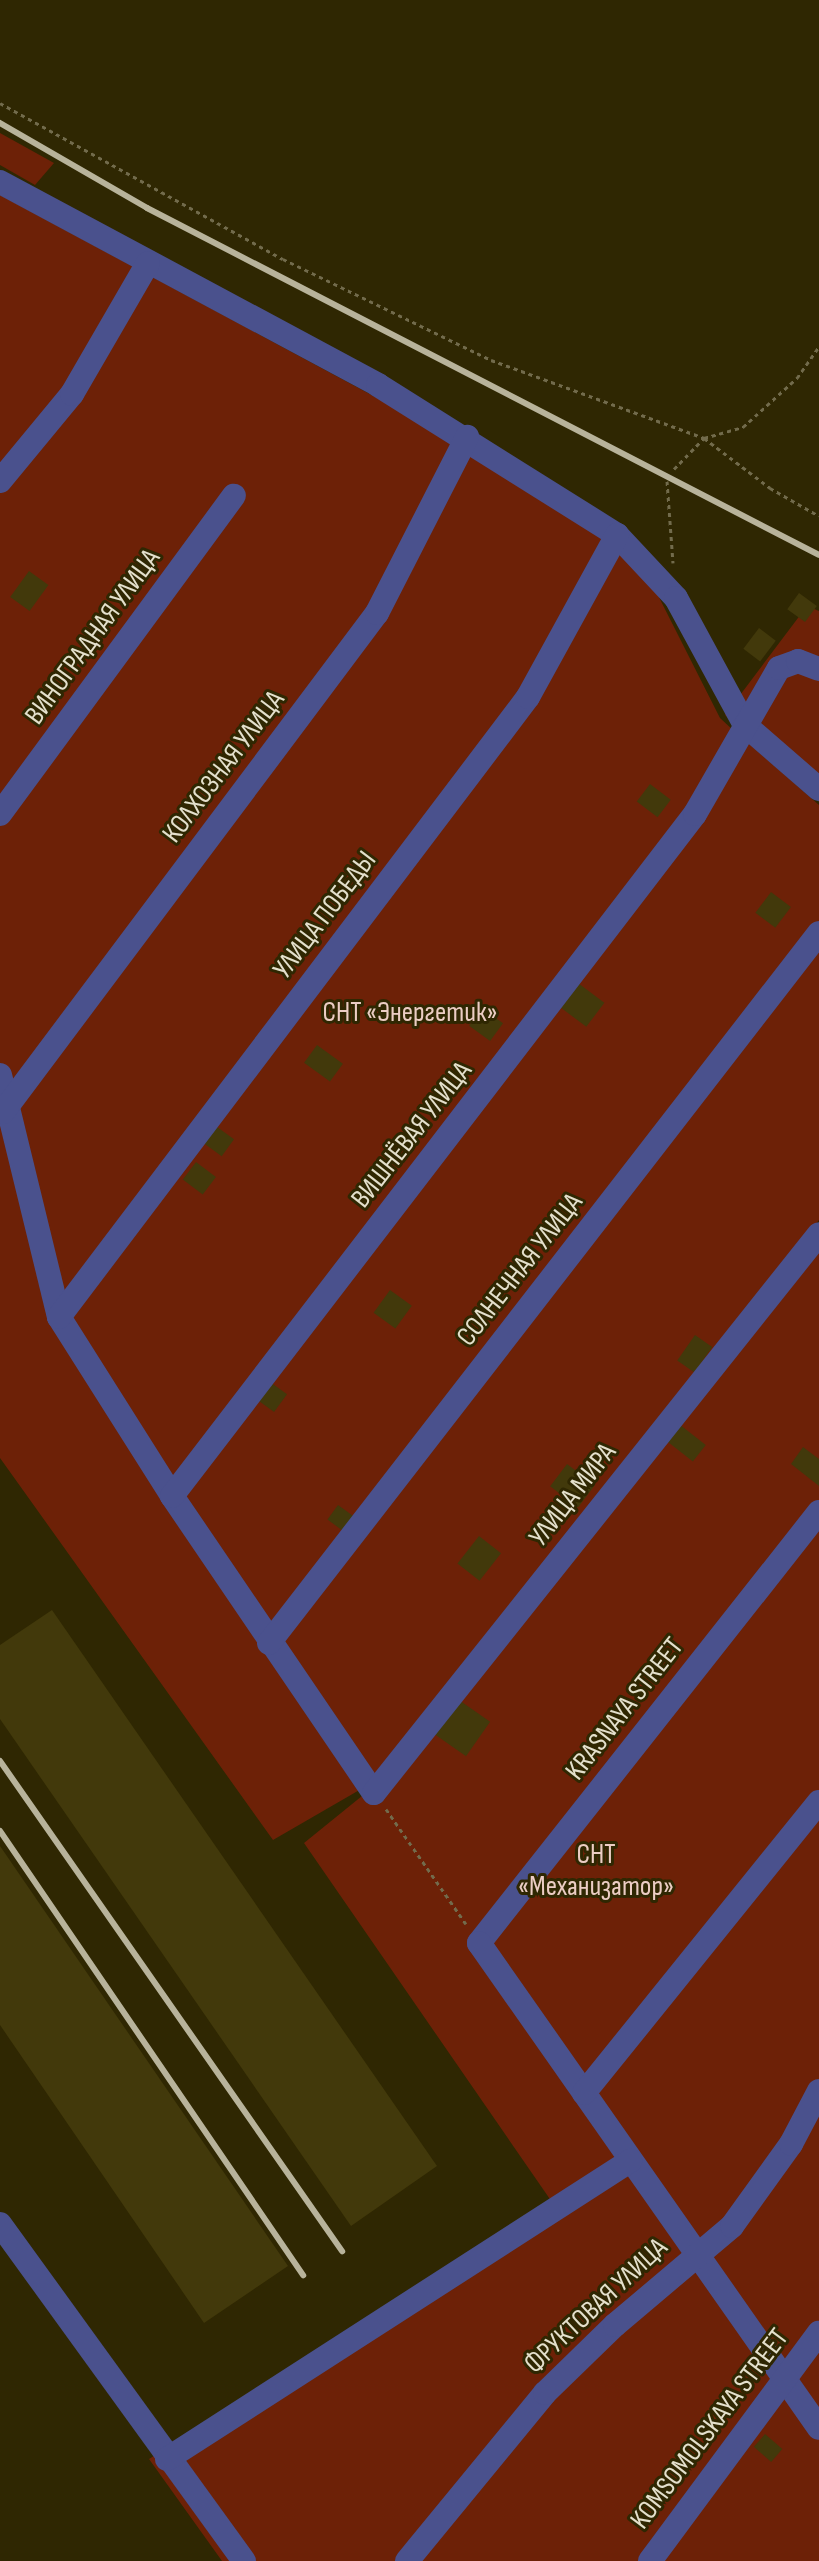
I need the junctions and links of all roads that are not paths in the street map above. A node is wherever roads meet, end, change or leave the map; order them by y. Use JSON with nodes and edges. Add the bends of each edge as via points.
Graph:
{"nodes":[{"id":1,"x":0,"y":182,"type":"edge"},
{"id":2,"x":148,"y":263,"type":"junction"},
{"id":3,"x":467,"y":437,"type":"junction"},
{"id":4,"x":0,"y":481,"type":"edge"},
{"id":5,"x":234,"y":496,"type":"dead end"},
{"id":6,"x":617,"y":535,"type":"junction"},
{"id":7,"x":819,"y":669,"type":"edge"},
{"id":8,"x":745,"y":725,"type":"junction"},
{"id":9,"x":819,"y":789,"type":"edge"},
{"id":10,"x":0,"y":814,"type":"edge"},
{"id":11,"x":819,"y":933,"type":"edge"},
{"id":12,"x":0,"y":1075,"type":"edge"},
{"id":13,"x":4,"y":1111,"type":"edge"},
{"id":14,"x":819,"y":1234,"type":"edge"},
{"id":15,"x":59,"y":1317,"type":"junction"},
{"id":16,"x":172,"y":1496,"type":"junction"},
{"id":17,"x":819,"y":1512,"type":"edge"},
{"id":18,"x":269,"y":1643,"type":"junction"},
{"id":19,"x":819,"y":1802,"type":"edge"},
{"id":20,"x":819,"y":2091,"type":"edge"},
{"id":21,"x":584,"y":2093,"type":"junction"},
{"id":22,"x":630,"y":2161,"type":"junction"},
{"id":23,"x":0,"y":2224,"type":"edge"},
{"id":24,"x":697,"y":2253,"type":"junction"},
{"id":25,"x":819,"y":2333,"type":"edge"},
{"id":26,"x":784,"y":2378,"type":"junction"},
{"id":27,"x":819,"y":2428,"type":"edge"},
{"id":28,"x":167,"y":2459,"type":"junction"},
{"id":29,"x":244,"y":2561,"type":"edge"},
{"id":30,"x":407,"y":2561,"type":"edge"},
{"id":31,"x":650,"y":2561,"type":"edge"}],
"edges":[{"from":1,"to":2,"type":"street"},
{"from":2,"to":3,"type":"street"},
{"from":2,"to":4,"type":"street","via":[[72,394]]},
{"from":3,"to":6,"type":"street"},
{"from":3,"to":13,"type":"street","name":"КОЛХОЗНАЯ УЛИЦА","via":[[377,613]]},
{"from":5,"to":10,"type":"street","name":"ВИНОГРАДНАЯ УЛИЦА"},
{"from":6,"to":8,"type":"street","via":[[676,598]]},
{"from":6,"to":15,"type":"street","name":"УЛИЦА ПОБЕДЫ","via":[[528,697]]},
{"from":7,"to":8,"type":"street","via":[[798,661],[779,668]]},
{"from":8,"to":9,"type":"street"},
{"from":8,"to":16,"type":"street","name":"ВИШНЁВАЯ УЛИЦА","via":[[695,814]]},
{"from":11,"to":18,"type":"street","name":"СОЛНЕЧНАЯ УЛИЦА"},
{"from":12,"to":13,"type":"street"},
{"from":13,"to":15,"type":"street"},
{"from":14,"to":18,"type":"street","name":"УЛИЦА МИРА","via":[[374,1793]]},
{"from":15,"to":16,"type":"street"},
{"from":16,"to":18,"type":"street"},
{"from":17,"to":21,"type":"street","name":"KRASNAYA STREET","via":[[479,1943]]},
{"from":19,"to":21,"type":"street"},
{"from":20,"to":24,"type":"street","name":"ФРУКТОВАЯ УЛИЦА","via":[[791,2144],[732,2226]]},
{"from":21,"to":22,"type":"street"},
{"from":22,"to":24,"type":"street"},
{"from":22,"to":28,"type":"street"},
{"from":23,"to":28,"type":"street"},
{"from":24,"to":26,"type":"street"},
{"from":24,"to":30,"type":"street","name":"ФРУКТОВАЯ УЛИЦА","via":[[545,2393]]},
{"from":25,"to":26,"type":"street","name":"KOMSOMOLSKAYA STREET"},
{"from":26,"to":27,"type":"street"},
{"from":26,"to":31,"type":"street","name":"KOMSOMOLSKAYA STREET"},
{"from":28,"to":29,"type":"street"}]}
